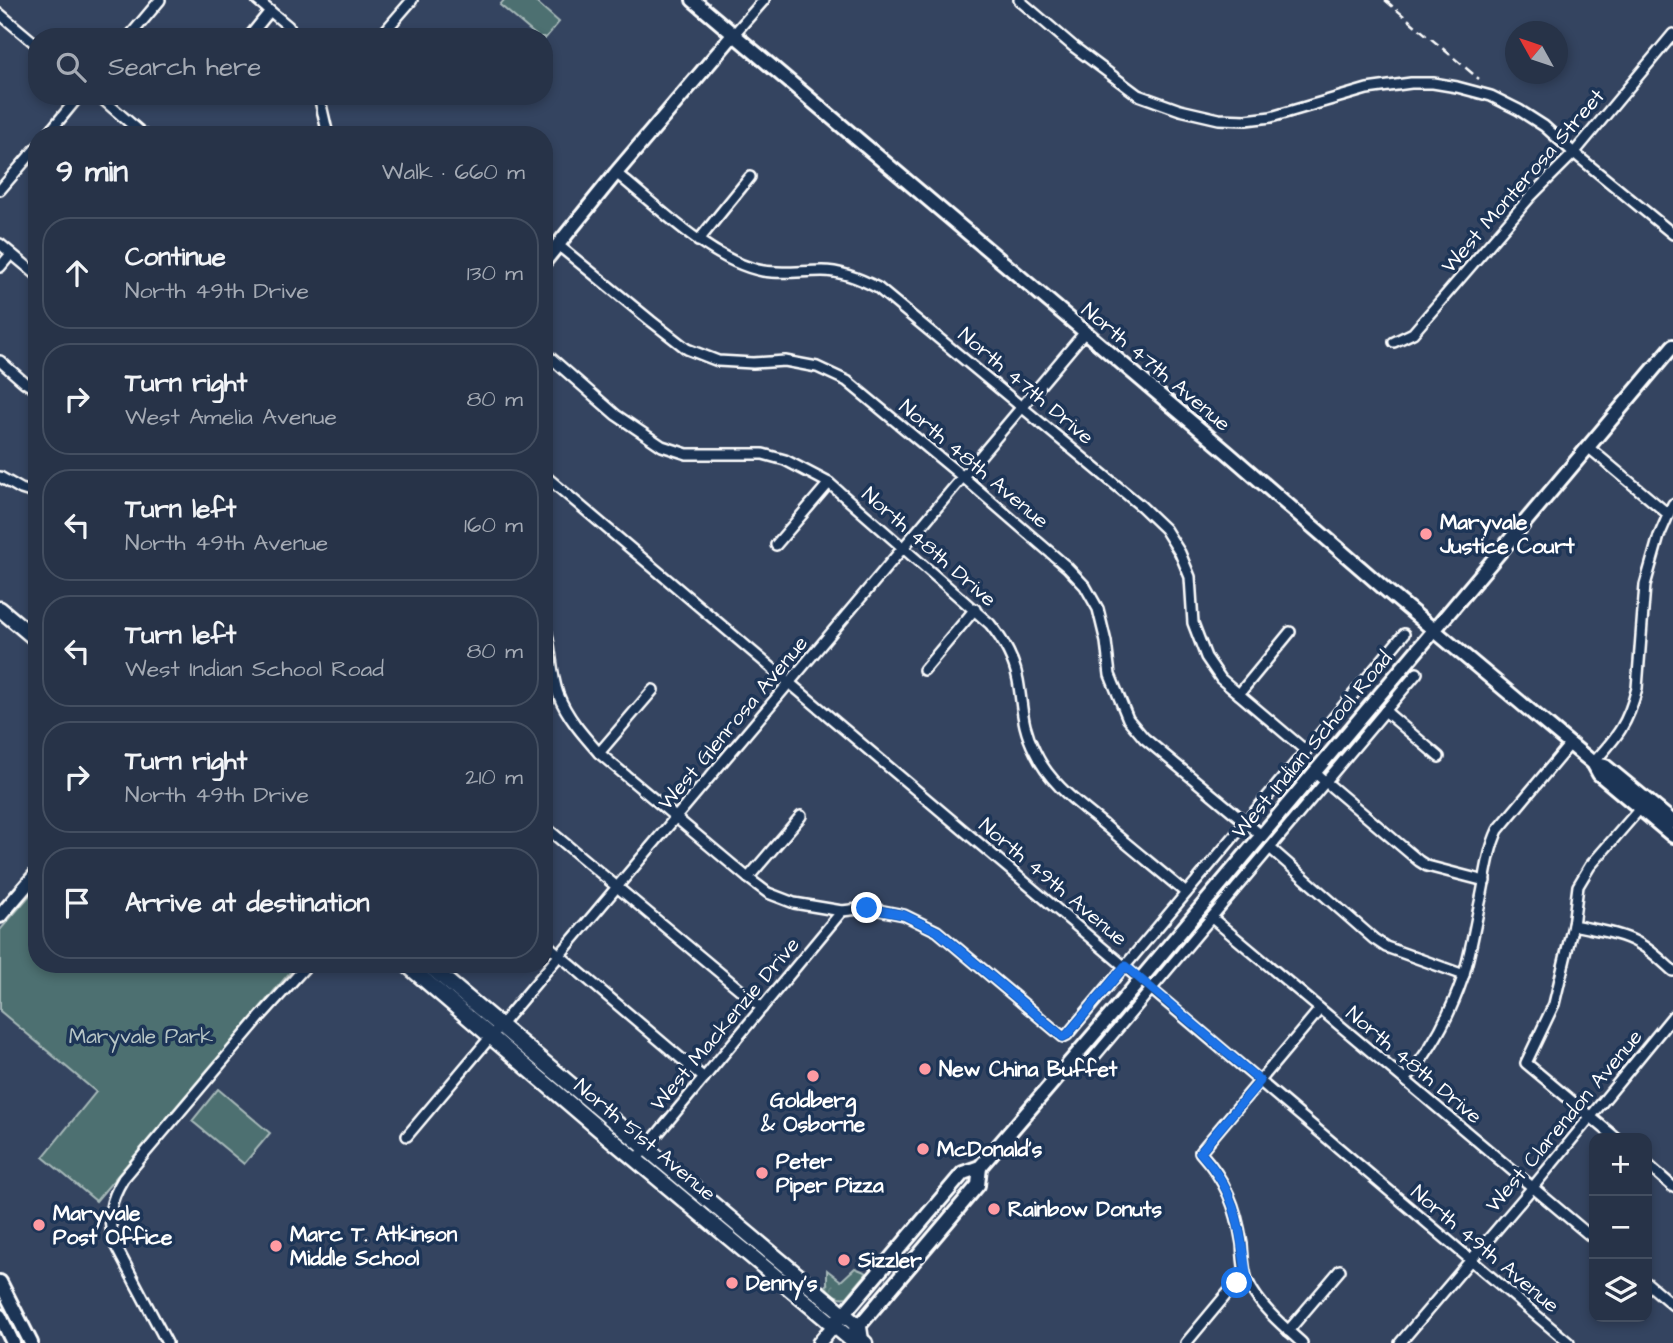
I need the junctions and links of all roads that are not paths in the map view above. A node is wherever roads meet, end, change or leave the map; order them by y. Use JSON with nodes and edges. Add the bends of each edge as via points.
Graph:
{"nodes":[{"id":1,"x":160,"y":0,"type":"edge"},
{"id":2,"x":257,"y":0,"type":"edge"},
{"id":3,"x":693,"y":0,"type":"edge"},
{"id":4,"x":764,"y":0,"type":"edge"},
{"id":5,"x":1019,"y":0,"type":"edge"},
{"id":6,"x":407,"y":2,"type":"edge"},
{"id":7,"x":270,"y":11,"type":"junction"},
{"id":8,"x":0,"y":14,"type":"edge"},
{"id":9,"x":137,"y":28,"type":"edge"},
{"id":10,"x":256,"y":28,"type":"edge"},
{"id":11,"x":289,"y":28,"type":"edge"},
{"id":12,"x":387,"y":28,"type":"edge"},
{"id":13,"x":734,"y":34,"type":"junction"},
{"id":14,"x":1673,"y":34,"type":"edge"},
{"id":15,"x":28,"y":38,"type":"edge"},
{"id":16,"x":72,"y":105,"type":"edge"},
{"id":17,"x":109,"y":105,"type":"edge"},
{"id":18,"x":321,"y":107,"type":"edge"},
{"id":19,"x":54,"y":126,"type":"edge"},
{"id":20,"x":134,"y":126,"type":"edge"},
{"id":21,"x":326,"y":126,"type":"edge"},
{"id":22,"x":1574,"y":153,"type":"junction"},
{"id":23,"x":28,"y":157,"type":"edge"},
{"id":24,"x":616,"y":173,"type":"junction"},
{"id":25,"x":750,"y":177,"type":"dead end"},
{"id":26,"x":0,"y":190,"type":"edge"},
{"id":27,"x":1673,"y":234,"type":"edge"},
{"id":28,"x":698,"y":240,"type":"junction"},
{"id":29,"x":0,"y":244,"type":"edge"},
{"id":30,"x":558,"y":245,"type":"junction"},
{"id":31,"x":553,"y":251,"type":"edge"},
{"id":32,"x":11,"y":254,"type":"junction"},
{"id":33,"x":0,"y":267,"type":"edge"},
{"id":34,"x":28,"y":268,"type":"edge"},
{"id":35,"x":1085,"y":332,"type":"junction"},
{"id":36,"x":1394,"y":342,"type":"dead end"},
{"id":37,"x":1673,"y":346,"type":"edge"},
{"id":38,"x":553,"y":360,"type":"edge"},
{"id":39,"x":0,"y":361,"type":"edge"},
{"id":40,"x":28,"y":384,"type":"edge"},
{"id":41,"x":1022,"y":407,"type":"junction"},
{"id":42,"x":1588,"y":447,"type":"junction"},
{"id":43,"x":0,"y":477,"type":"edge"},
{"id":44,"x":963,"y":477,"type":"junction"},
{"id":45,"x":553,"y":483,"type":"edge"},
{"id":46,"x":829,"y":483,"type":"junction"},
{"id":47,"x":28,"y":491,"type":"edge"},
{"id":48,"x":1673,"y":504,"type":"edge"},
{"id":49,"x":1668,"y":514,"type":"junction"},
{"id":50,"x":776,"y":545,"type":"dead end"},
{"id":51,"x":904,"y":547,"type":"junction"},
{"id":52,"x":0,"y":609,"type":"edge"},
{"id":53,"x":975,"y":609,"type":"junction"},
{"id":54,"x":1434,"y":630,"type":"junction"},
{"id":55,"x":28,"y":632,"type":"edge"},
{"id":56,"x":1290,"y":632,"type":"dead end"},
{"id":57,"x":1404,"y":634,"type":"dead end"},
{"id":58,"x":553,"y":668,"type":"edge"},
{"id":59,"x":924,"y":670,"type":"dead end"},
{"id":60,"x":1417,"y":673,"type":"dead end"},
{"id":61,"x":790,"y":682,"type":"junction"},
{"id":62,"x":653,"y":690,"type":"dead end"},
{"id":63,"x":1239,"y":694,"type":"junction"},
{"id":64,"x":1385,"y":711,"type":"junction"},
{"id":65,"x":1570,"y":744,"type":"junction"},
{"id":66,"x":1306,"y":751,"type":"junction"},
{"id":67,"x":599,"y":753,"type":"junction"},
{"id":68,"x":1439,"y":757,"type":"dead end"},
{"id":69,"x":1593,"y":763,"type":"junction"},
{"id":70,"x":1314,"y":772,"type":"junction"},
{"id":71,"x":1326,"y":782,"type":"junction"},
{"id":72,"x":1644,"y":804,"type":"junction"},
{"id":73,"x":801,"y":816,"type":"dead end"},
{"id":74,"x":676,"y":817,"type":"junction"},
{"id":75,"x":1246,"y":822,"type":"junction"},
{"id":76,"x":1673,"y":822,"type":"edge"},
{"id":77,"x":553,"y":832,"type":"edge"},
{"id":78,"x":1261,"y":835,"type":"junction"},
{"id":79,"x":1673,"y":836,"type":"edge"},
{"id":80,"x":1270,"y":848,"type":"junction"},
{"id":81,"x":748,"y":878,"type":"junction"},
{"id":82,"x":1485,"y":881,"type":"junction"},
{"id":83,"x":28,"y":883,"type":"edge"},
{"id":84,"x":618,"y":886,"type":"junction"},
{"id":85,"x":1186,"y":893,"type":"junction"},
{"id":86,"x":842,"y":911,"type":"junction"},
{"id":87,"x":0,"y":916,"type":"edge"},
{"id":88,"x":1212,"y":918,"type":"junction"},
{"id":89,"x":1573,"y":925,"type":"junction"},
{"id":90,"x":553,"y":950,"type":"edge"},
{"id":91,"x":559,"y":955,"type":"junction"},
{"id":92,"x":553,"y":962,"type":"edge"},
{"id":93,"x":1125,"y":966,"type":"junction"},
{"id":94,"x":1673,"y":971,"type":"edge"},
{"id":95,"x":300,"y":973,"type":"edge"},
{"id":96,"x":418,"y":973,"type":"edge"},
{"id":97,"x":436,"y":973,"type":"edge"},
{"id":98,"x":544,"y":973,"type":"edge"},
{"id":99,"x":1464,"y":975,"type":"junction"},
{"id":100,"x":1141,"y":979,"type":"junction"},
{"id":101,"x":1152,"y":989,"type":"junction"},
{"id":102,"x":762,"y":1008,"type":"junction"},
{"id":103,"x":1320,"y":1009,"type":"junction"},
{"id":104,"x":1673,"y":1016,"type":"edge"},
{"id":105,"x":495,"y":1031,"type":"junction"},
{"id":106,"x":1094,"y":1057,"type":"dead end"},
{"id":107,"x":704,"y":1078,"type":"junction"},
{"id":108,"x":1405,"y":1080,"type":"junction"},
{"id":109,"x":1260,"y":1081,"type":"junction"},
{"id":110,"x":1590,"y":1116,"type":"junction"},
{"id":111,"x":1610,"y":1133,"type":"edge"},
{"id":112,"x":407,"y":1136,"type":"dead end"},
{"id":113,"x":645,"y":1148,"type":"junction"},
{"id":114,"x":636,"y":1160,"type":"junction"},
{"id":115,"x":980,"y":1167,"type":"junction"},
{"id":116,"x":1652,"y":1168,"type":"edge"},
{"id":117,"x":1533,"y":1187,"type":"junction"},
{"id":118,"x":1673,"y":1187,"type":"edge"},
{"id":119,"x":1589,"y":1235,"type":"edge"},
{"id":120,"x":1471,"y":1260,"type":"junction"},
{"id":121,"x":1340,"y":1270,"type":"dead end"},
{"id":122,"x":1247,"y":1280,"type":"junction"},
{"id":123,"x":0,"y":1282,"type":"edge"},
{"id":124,"x":1652,"y":1287,"type":"edge"},
{"id":125,"x":1673,"y":1305,"type":"edge"},
{"id":126,"x":0,"y":1316,"type":"edge"},
{"id":127,"x":839,"y":1320,"type":"junction"},
{"id":128,"x":21,"y":1325,"type":"junction"},
{"id":129,"x":1288,"y":1331,"type":"junction"},
{"id":130,"x":7,"y":1337,"type":"edge"},
{"id":131,"x":856,"y":1338,"type":"edge"},
{"id":132,"x":31,"y":1343,"type":"edge"},
{"id":133,"x":167,"y":1343,"type":"edge"},
{"id":134,"x":820,"y":1343,"type":"edge"},
{"id":135,"x":1186,"y":1343,"type":"edge"},
{"id":136,"x":1303,"y":1343,"type":"edge"},
{"id":137,"x":1400,"y":1343,"type":"edge"},
{"id":138,"x":1569,"y":1343,"type":"edge"}],
"edges":[{"from":1,"to":9,"type":"street"},
{"from":2,"to":7,"type":"street"},
{"from":3,"to":13,"type":"street","name":"North 47th Avenue"},
{"from":4,"to":13,"type":"street"},
{"from":5,"to":22,"type":"street","via":[[1138,95],[1180,110],[1219,120],[1246,120],[1378,87],[1433,83],[1491,96],[1544,126]]},
{"from":6,"to":12,"type":"street"},
{"from":7,"to":10,"type":"street"},
{"from":7,"to":11,"type":"street"},
{"from":8,"to":15,"type":"street"},
{"from":13,"to":24,"type":"street"},
{"from":13,"to":35,"type":"street","name":"North 47th Avenue"},
{"from":14,"to":22,"type":"street","name":"West Monterosa Street"},
{"from":16,"to":19,"type":"street"},
{"from":17,"to":20,"type":"street"},
{"from":18,"to":21,"type":"street"},
{"from":22,"to":27,"type":"street"},
{"from":22,"to":36,"type":"street","name":"West Monterosa Street","via":[[1413,333]]},
{"from":23,"to":26,"type":"street"},
{"from":24,"to":28,"type":"street","name":"North 47th Drive"},
{"from":24,"to":30,"type":"street"},
{"from":25,"to":28,"type":"street"},
{"from":28,"to":41,"type":"street","name":"North 47th Drive","via":[[719,255],[761,271],[825,271],[859,278],[878,288]]},
{"from":29,"to":32,"type":"street"},
{"from":30,"to":31,"type":"street"},
{"from":30,"to":44,"type":"street","name":"North 48th Avenue","via":[[687,349],[718,361],[785,361],[847,381]]},
{"from":32,"to":33,"type":"street"},
{"from":32,"to":34,"type":"street"},
{"from":35,"to":41,"type":"street","name":"West Glenrosa Avenue"},
{"from":35,"to":54,"type":"street","name":"North 47th Avenue"},
{"from":37,"to":42,"type":"street","name":"West Indian School Road"},
{"from":38,"to":46,"type":"street","name":"North 48th Drive","via":[[616,415],[662,446],[687,454],[764,454]]},
{"from":39,"to":40,"type":"street"},
{"from":41,"to":44,"type":"street","name":"West Glenrosa Avenue"},
{"from":41,"to":63,"type":"street","name":"North 47th Drive","via":[[1165,529],[1189,577],[1193,623],[1206,656],[1221,679]]},
{"from":42,"to":49,"type":"street"},
{"from":42,"to":54,"type":"street","name":"West Indian School Road"},
{"from":43,"to":47,"type":"street"},
{"from":44,"to":51,"type":"street","name":"West Glenrosa Avenue"},
{"from":44,"to":75,"type":"street","name":"North 48th Avenue","via":[[1086,586],[1098,610],[1110,675],[1128,719],[1144,738]]},
{"from":45,"to":61,"type":"street","name":"North 49th Avenue"},
{"from":46,"to":50,"type":"street"},
{"from":46,"to":51,"type":"street","name":"North 48th Drive"},
{"from":48,"to":49,"type":"street"},
{"from":49,"to":69,"type":"street","via":[[1645,585],[1633,702],[1623,727]]},
{"from":51,"to":53,"type":"street","name":"North 48th Drive"},
{"from":51,"to":61,"type":"street","name":"West Glenrosa Avenue"},
{"from":52,"to":55,"type":"main road"},
{"from":53,"to":59,"type":"street"},
{"from":53,"to":85,"type":"street","name":"North 48th Drive","via":[[1007,648],[1018,678],[1026,734],[1043,768],[1072,798]]},
{"from":54,"to":65,"type":"street","name":"North 47th Avenue"},
{"from":54,"to":70,"type":"street","name":"West Indian School Road"},
{"from":56,"to":63,"type":"street"},
{"from":57,"to":66,"type":"street","name":"West Indian School Road"},
{"from":58,"to":67,"type":"street","via":[[567,712]]},
{"from":60,"to":64,"type":"street","name":"West Indian School Road"},
{"from":61,"to":74,"type":"street","name":"West Glenrosa Avenue"},
{"from":61,"to":93,"type":"street","name":"North 49th Avenue"},
{"from":62,"to":67,"type":"street"},
{"from":63,"to":66,"type":"street","name":"North 47th Drive"},
{"from":64,"to":68,"type":"street"},
{"from":64,"to":71,"type":"street","name":"West Indian School Road"},
{"from":65,"to":69,"type":"street","name":"North 47th Avenue"},
{"from":65,"to":82,"type":"street","via":[[1498,830]]},
{"from":66,"to":75,"type":"street","name":"West Indian School Road"},
{"from":67,"to":74,"type":"street"},
{"from":69,"to":72,"type":"street","name":"North 47th Avenue","via":[[1599,774]]},
{"from":70,"to":71,"type":"street"},
{"from":70,"to":78,"type":"street","name":"West Indian School Road"},
{"from":71,"to":80,"type":"street","name":"West Indian School Road"},
{"from":71,"to":82,"type":"street","via":[[1427,866]]},
{"from":72,"to":76,"type":"street","name":"North 47th Avenue"},
{"from":72,"to":79,"type":"street","name":"North 47th Avenue"},
{"from":72,"to":89,"type":"street","via":[[1578,886]]},
{"from":73,"to":81,"type":"street"},
{"from":74,"to":81,"type":"street"},
{"from":74,"to":84,"type":"street","name":"West Glenrosa Avenue"},
{"from":75,"to":78,"type":"street","name":"North 48th Avenue"},
{"from":75,"to":85,"type":"street","name":"West Indian School Road"},
{"from":77,"to":84,"type":"street"},
{"from":78,"to":100,"type":"street","name":"West Indian School Road"},
{"from":80,"to":88,"type":"street","name":"West Indian School Road"},
{"from":80,"to":99,"type":"street","via":[[1386,947]]},
{"from":81,"to":86,"type":"street","via":[[768,893],[794,903]]},
{"from":82,"to":99,"type":"street"},
{"from":83,"to":87,"type":"street"},
{"from":84,"to":91,"type":"street","name":"West Glenrosa Avenue"},
{"from":84,"to":102,"type":"street"},
{"from":85,"to":93,"type":"street","name":"West Indian School Road"},
{"from":86,"to":93,"type":"street","name":"West Indian School Road","via":[[867,908],[904,915],[937,931],[1063,1037]]},
{"from":86,"to":102,"type":"street","name":"West Mackenzie Drive"},
{"from":88,"to":101,"type":"street","name":"West Indian School Road"},
{"from":88,"to":103,"type":"street","name":"North 48th Drive"},
{"from":89,"to":94,"type":"street","via":[[1636,942]]},
{"from":89,"to":110,"type":"street","via":[[1554,1004],[1526,1063]]},
{"from":90,"to":91,"type":"street"},
{"from":91,"to":92,"type":"street","name":"West Glenrosa Avenue"},
{"from":91,"to":107,"type":"street"},
{"from":93,"to":100,"type":"street","name":"North 49th Avenue"},
{"from":95,"to":133,"type":"street","via":[[114,1194],[110,1210],[113,1241]]},
{"from":96,"to":105,"type":"main road","name":"North 51st Avenue"},
{"from":97,"to":105,"type":"main road","name":"North 51st Avenue"},
{"from":98,"to":105,"type":"street","name":"West Glenrosa Avenue"},
{"from":99,"to":108,"type":"street","via":[[1433,1042]]},
{"from":100,"to":101,"type":"street","name":"North 49th Avenue"},
{"from":100,"to":115,"type":"street","name":"West Indian School Road"},
{"from":101,"to":106,"type":"street","name":"West Indian School Road"},
{"from":101,"to":109,"type":"street","name":"North 49th Avenue"},
{"from":102,"to":107,"type":"street","name":"West Mackenzie Drive"},
{"from":103,"to":108,"type":"street","name":"North 48th Drive"},
{"from":103,"to":109,"type":"street"},
{"from":104,"to":110,"type":"street","name":"West Clarendon Avenue"},
{"from":105,"to":112,"type":"street","name":"West Glenrosa Avenue"},
{"from":105,"to":113,"type":"main road","name":"North 51st Avenue"},
{"from":105,"to":114,"type":"main road","name":"North 51st Avenue"},
{"from":107,"to":113,"type":"street","name":"West Mackenzie Drive"},
{"from":108,"to":117,"type":"street","name":"North 48th Drive"},
{"from":109,"to":120,"type":"street","name":"North 49th Avenue"},
{"from":109,"to":122,"type":"street","via":[[1200,1152],[1214,1167],[1234,1204]]},
{"from":110,"to":111,"type":"street"},
{"from":110,"to":117,"type":"street","name":"West Clarendon Avenue"},
{"from":113,"to":114,"type":"street","name":"West Mackenzie Drive"},
{"from":113,"to":127,"type":"main road","name":"North 51st Avenue"},
{"from":114,"to":127,"type":"main road","name":"North 51st Avenue"},
{"from":115,"to":127,"type":"street","name":"West Indian School Road","via":[[963,1173]]},
{"from":115,"to":131,"type":"street","name":"West Indian School Road","via":[[978,1185]]},
{"from":116,"to":118,"type":"street"},
{"from":117,"to":119,"type":"street","name":"North 48th Drive"},
{"from":117,"to":120,"type":"street","name":"West Clarendon Avenue"},
{"from":120,"to":137,"type":"street","name":"West Clarendon Avenue"},
{"from":120,"to":138,"type":"street","name":"North 49th Avenue"},
{"from":121,"to":129,"type":"street"},
{"from":122,"to":129,"type":"street"},
{"from":122,"to":135,"type":"street","via":[[1231,1289]]},
{"from":123,"to":128,"type":"street"},
{"from":124,"to":125,"type":"street"},
{"from":126,"to":130,"type":"street"},
{"from":127,"to":131,"type":"main road","name":"North 51st Avenue"},
{"from":127,"to":134,"type":"street","name":"West Indian School Road"},
{"from":128,"to":130,"type":"street"},
{"from":128,"to":132,"type":"street"},
{"from":129,"to":136,"type":"street"}]}
